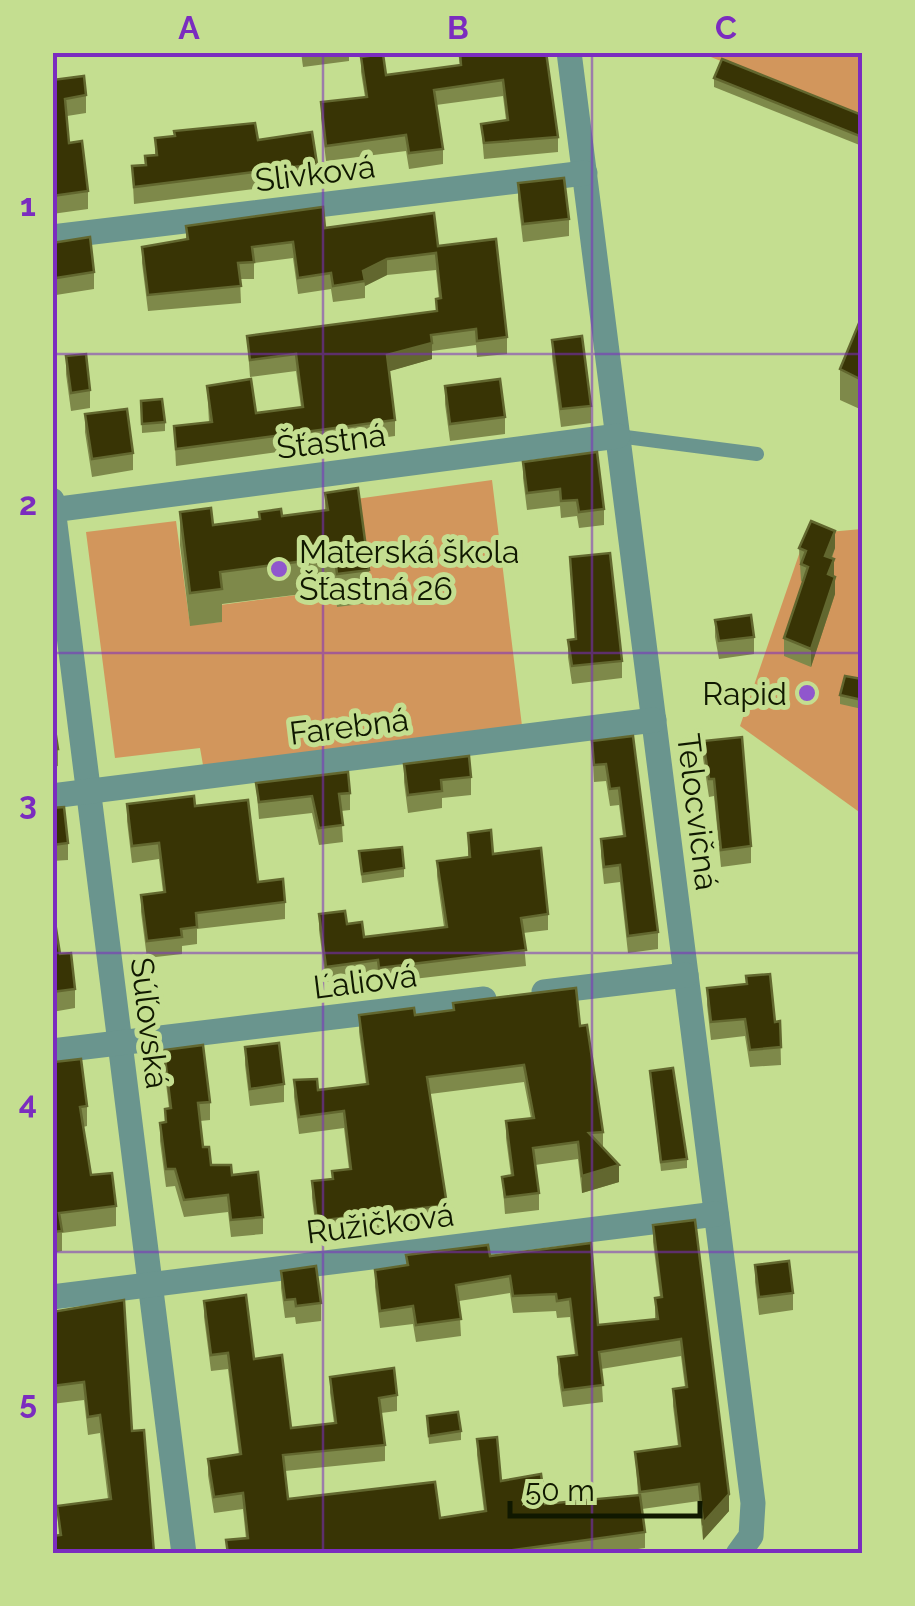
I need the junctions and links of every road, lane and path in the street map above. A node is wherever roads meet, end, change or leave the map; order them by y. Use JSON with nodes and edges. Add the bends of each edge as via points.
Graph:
{"nodes":[{"id":1,"x":570,"y":52,"type":"edge"},
{"id":2,"x":584,"y":172,"type":"junction"},
{"id":3,"x":52,"y":237,"type":"edge"},
{"id":4,"x":618,"y":436,"type":"junction"},
{"id":5,"x":756,"y":454,"type":"dead end"},
{"id":6,"x":52,"y":500,"type":"edge"},
{"id":7,"x":61,"y":509,"type":"edge"},
{"id":8,"x":654,"y":720,"type":"junction"},
{"id":9,"x":88,"y":792,"type":"junction"},
{"id":10,"x":52,"y":796,"type":"edge"},
{"id":11,"x":686,"y":975,"type":"junction"},
{"id":12,"x":120,"y":1043,"type":"junction"},
{"id":13,"x":52,"y":1051,"type":"edge"},
{"id":14,"x":716,"y":1214,"type":"junction"},
{"id":15,"x":150,"y":1284,"type":"junction"},
{"id":16,"x":52,"y":1296,"type":"edge"},
{"id":17,"x":184,"y":1554,"type":"edge"},
{"id":18,"x":738,"y":1554,"type":"edge"}],
"edges":[{"from":1,"to":2,"type":"street","name":"Telocvičná"},
{"from":2,"to":3,"type":"street","name":"Slivková"},
{"from":2,"to":4,"type":"street","name":"Telocvičná"},
{"from":4,"to":5,"type":"lane"},
{"from":4,"to":7,"type":"street","name":"Šťastná"},
{"from":4,"to":8,"type":"street","name":"Telocvičná"},
{"from":6,"to":7,"type":"street","name":"Súľovská"},
{"from":7,"to":9,"type":"street","name":"Súľovská"},
{"from":8,"to":9,"type":"street","name":"Farebná"},
{"from":8,"to":11,"type":"street","name":"Telocvičná"},
{"from":9,"to":10,"type":"street","name":"Farebná"},
{"from":9,"to":12,"type":"street","name":"Súľovská"},
{"from":11,"to":12,"type":"street","name":"Ľaliová"},
{"from":11,"to":14,"type":"street","name":"Telocvičná"},
{"from":12,"to":13,"type":"street","name":"Ľaliová"},
{"from":12,"to":15,"type":"street","name":"Súľovská"},
{"from":14,"to":15,"type":"street","name":"Ružičková"},
{"from":14,"to":18,"type":"street","name":"Telocvičná","via":[[754,1520]]},
{"from":15,"to":16,"type":"street","name":"Ružičková"},
{"from":15,"to":17,"type":"street","name":"Súľovská"}]}
